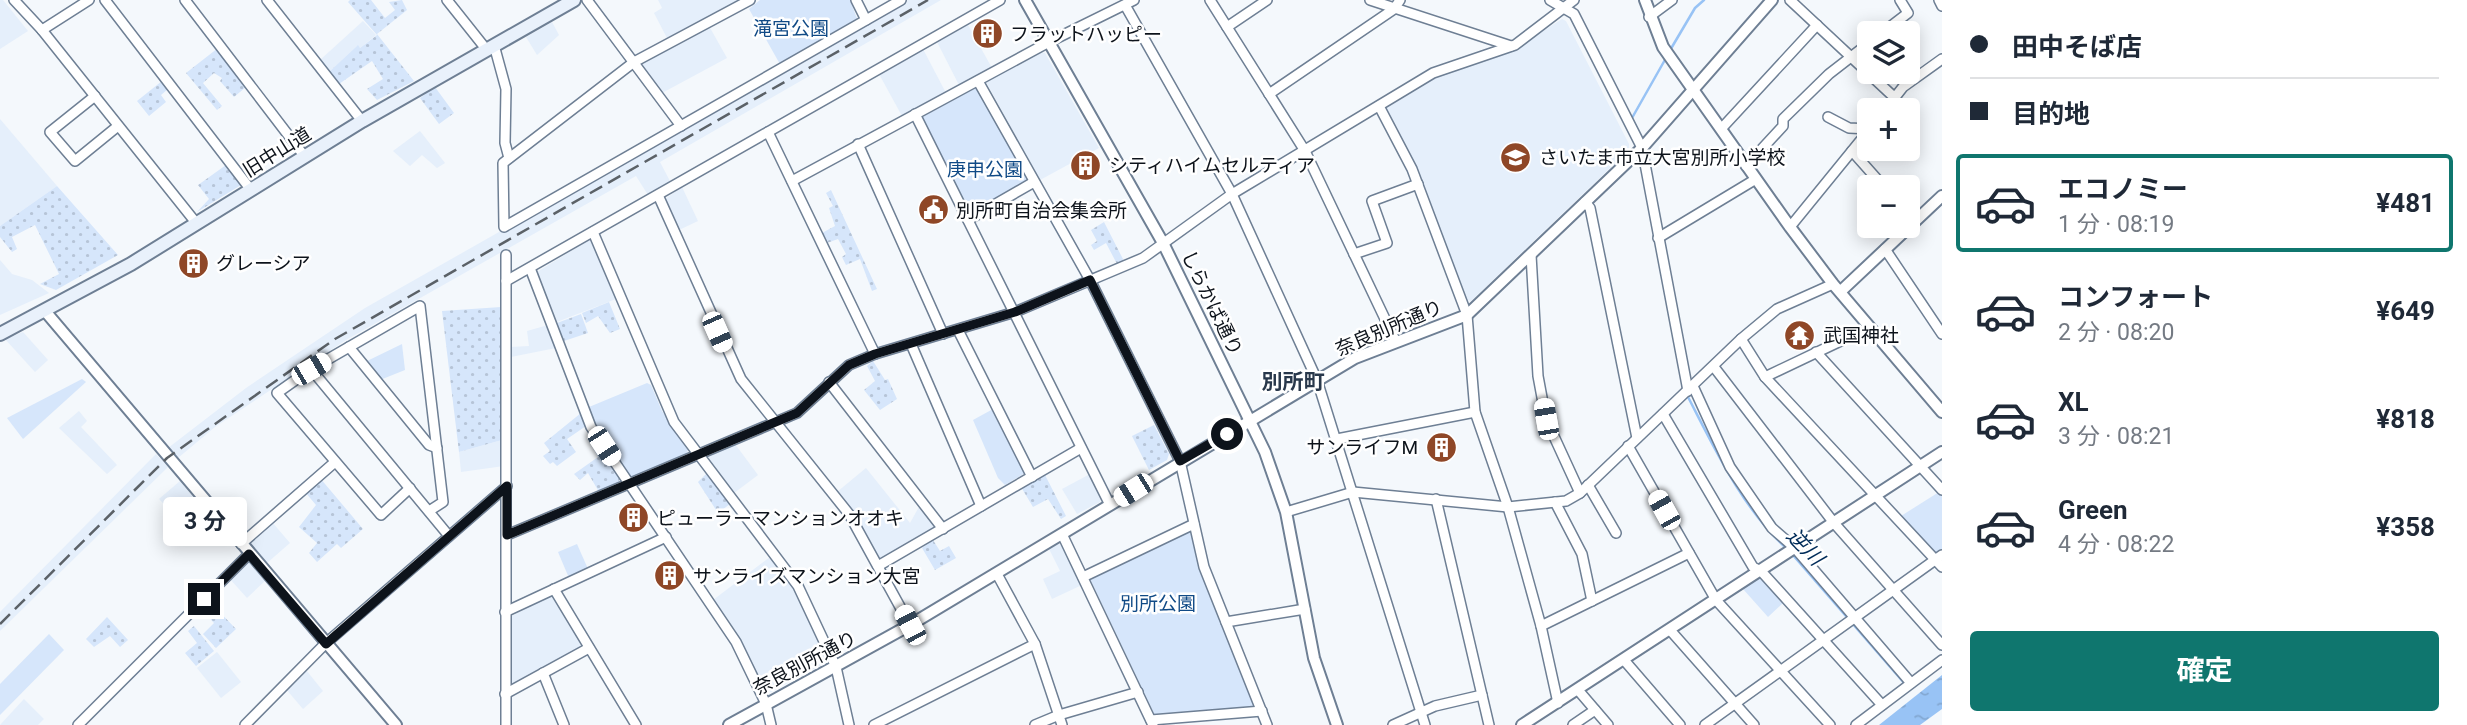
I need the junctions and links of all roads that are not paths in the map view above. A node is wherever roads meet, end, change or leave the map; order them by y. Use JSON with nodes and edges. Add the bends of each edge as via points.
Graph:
{"nodes":[{"id":1,"x":14,"y":0,"type":"edge"},
{"id":2,"x":89,"y":0,"type":"edge"},
{"id":3,"x":105,"y":0,"type":"edge"},
{"id":4,"x":185,"y":0,"type":"edge"},
{"id":5,"x":267,"y":0,"type":"edge"},
{"id":6,"x":447,"y":0,"type":"edge"},
{"id":7,"x":573,"y":0,"type":"edge"},
{"id":8,"x":587,"y":0,"type":"edge"},
{"id":9,"x":750,"y":0,"type":"edge"},
{"id":10,"x":856,"y":0,"type":"edge"},
{"id":11,"x":901,"y":0,"type":"edge"},
{"id":12,"x":1000,"y":0,"type":"edge"},
{"id":13,"x":1025,"y":0,"type":"edge"},
{"id":14,"x":1210,"y":0,"type":"edge"},
{"id":15,"x":1267,"y":0,"type":"edge"},
{"id":16,"x":1370,"y":0,"type":"edge"},
{"id":17,"x":1400,"y":0,"type":"edge"},
{"id":18,"x":1550,"y":0,"type":"edge"},
{"id":19,"x":1574,"y":0,"type":"edge"},
{"id":20,"x":1645,"y":0,"type":"edge"},
{"id":21,"x":1672,"y":0,"type":"edge"},
{"id":22,"x":1772,"y":0,"type":"edge"},
{"id":23,"x":1790,"y":0,"type":"edge"},
{"id":24,"x":1900,"y":0,"type":"edge"},
{"id":25,"x":1940,"y":0,"type":"edge"},
{"id":26,"x":1129,"y":2,"type":"edge"},
{"id":27,"x":1942,"y":6,"type":"edge"},
{"id":28,"x":1567,"y":8,"type":"junction"},
{"id":29,"x":1394,"y":9,"type":"junction"},
{"id":30,"x":1649,"y":17,"type":"junction"},
{"id":31,"x":866,"y":20,"type":"junction"},
{"id":32,"x":1898,"y":21,"type":"edge"},
{"id":33,"x":1817,"y":24,"type":"junction"},
{"id":34,"x":1227,"y":27,"type":"junction"},
{"id":35,"x":42,"y":30,"type":"junction"},
{"id":36,"x":1049,"y":41,"type":"junction"},
{"id":37,"x":1511,"y":46,"type":"junction"},
{"id":38,"x":490,"y":47,"type":"junction"},
{"id":39,"x":1857,"y":52,"type":"edge"},
{"id":40,"x":1851,"y":57,"type":"junction"},
{"id":41,"x":1942,"y":59,"type":"edge"},
{"id":42,"x":634,"y":62,"type":"junction"},
{"id":43,"x":978,"y":80,"type":"junction"},
{"id":44,"x":1692,"y":89,"type":"junction"},
{"id":45,"x":1269,"y":94,"type":"junction"},
{"id":46,"x":95,"y":96,"type":"junction"},
{"id":47,"x":1895,"y":98,"type":"joint"},
{"id":48,"x":1378,"y":106,"type":"junction"},
{"id":49,"x":915,"y":114,"type":"junction"},
{"id":50,"x":1828,"y":117,"type":"dead end"},
{"id":51,"x":362,"y":121,"type":"junction"},
{"id":52,"x":681,"y":126,"type":"junction"},
{"id":53,"x":118,"y":127,"type":"junction"},
{"id":54,"x":1721,"y":129,"type":"junction"},
{"id":55,"x":1857,"y":129,"type":"edge"},
{"id":56,"x":768,"y":132,"type":"junction"},
{"id":57,"x":858,"y":144,"type":"junction"},
{"id":58,"x":1857,"y":146,"type":"edge"},
{"id":59,"x":1642,"y":148,"type":"junction"},
{"id":60,"x":1305,"y":151,"type":"junction"},
{"id":61,"x":1852,"y":152,"type":"junction"},
{"id":62,"x":305,"y":157,"type":"junction"},
{"id":63,"x":509,"y":158,"type":"junction"},
{"id":64,"x":1746,"y":166,"type":"junction"},
{"id":65,"x":1873,"y":175,"type":"edge"},
{"id":66,"x":1756,"y":180,"type":"junction"},
{"id":67,"x":792,"y":181,"type":"junction"},
{"id":68,"x":1034,"y":181,"type":"junction"},
{"id":69,"x":1418,"y":184,"type":"junction"},
{"id":70,"x":251,"y":190,"type":"junction"},
{"id":71,"x":1232,"y":194,"type":"junction"},
{"id":72,"x":658,"y":195,"type":"junction"},
{"id":73,"x":1942,"y":196,"type":"edge"},
{"id":74,"x":1586,"y":202,"type":"junction"},
{"id":75,"x":1920,"y":212,"type":"edge"},
{"id":76,"x":968,"y":220,"type":"junction"},
{"id":77,"x":197,"y":224,"type":"junction"},
{"id":78,"x":1790,"y":227,"type":"junction"},
{"id":79,"x":593,"y":232,"type":"junction"},
{"id":80,"x":1658,"y":238,"type":"junction"},
{"id":81,"x":1895,"y":238,"type":"edge"},
{"id":82,"x":1163,"y":243,"type":"junction"},
{"id":83,"x":1885,"y":250,"type":"junction"},
{"id":84,"x":1354,"y":254,"type":"junction"},
{"id":85,"x":506,"y":255,"type":"dead end"},
{"id":86,"x":1531,"y":255,"type":"junction"},
{"id":87,"x":530,"y":268,"type":"junction"},
{"id":88,"x":1090,"y":280,"type":"junction"},
{"id":89,"x":506,"y":281,"type":"junction"},
{"id":90,"x":1837,"y":287,"type":"junction"},
{"id":91,"x":45,"y":310,"type":"junction"},
{"id":92,"x":1015,"y":312,"type":"junction"},
{"id":93,"x":1467,"y":315,"type":"junction"},
{"id":94,"x":1870,"y":327,"type":"junction"},
{"id":95,"x":958,"y":330,"type":"junction"},
{"id":96,"x":0,"y":334,"type":"edge"},
{"id":97,"x":943,"y":334,"type":"junction"},
{"id":98,"x":1942,"y":334,"type":"edge"},
{"id":99,"x":1741,"y":339,"type":"junction"},
{"id":100,"x":1396,"y":342,"type":"junction"},
{"id":101,"x":911,"y":344,"type":"junction"},
{"id":102,"x":349,"y":347,"type":"junction"},
{"id":103,"x":1816,"y":352,"type":"junction"},
{"id":104,"x":875,"y":354,"type":"junction"},
{"id":105,"x":1714,"y":367,"type":"junction"},
{"id":106,"x":311,"y":369,"type":"junction"},
{"id":107,"x":1765,"y":377,"type":"junction"},
{"id":108,"x":1317,"y":380,"type":"junction"},
{"id":109,"x":829,"y":382,"type":"junction"},
{"id":110,"x":1690,"y":388,"type":"junction"},
{"id":111,"x":1475,"y":412,"type":"junction"},
{"id":112,"x":1942,"y":412,"type":"edge"},
{"id":113,"x":1663,"y":414,"type":"junction"},
{"id":114,"x":1250,"y":421,"type":"junction"},
{"id":115,"x":774,"y":422,"type":"junction"},
{"id":116,"x":1637,"y":438,"type":"junction"},
{"id":117,"x":1337,"y":439,"type":"junction"},
{"id":118,"x":1628,"y":446,"type":"junction"},
{"id":119,"x":437,"y":448,"type":"junction"},
{"id":120,"x":1082,"y":448,"type":"junction"},
{"id":121,"x":1942,"y":452,"type":"edge"},
{"id":122,"x":700,"y":454,"type":"junction"},
{"id":123,"x":1180,"y":461,"type":"junction"},
{"id":124,"x":335,"y":462,"type":"junction"},
{"id":125,"x":1921,"y":467,"type":"junction"},
{"id":126,"x":1032,"y":477,"type":"junction"},
{"id":127,"x":628,"y":484,"type":"junction"},
{"id":128,"x":1588,"y":485,"type":"junction"},
{"id":129,"x":507,"y":486,"type":"junction"},
{"id":130,"x":410,"y":488,"type":"junction"},
{"id":131,"x":1942,"y":490,"type":"edge"},
{"id":132,"x":1353,"y":492,"type":"junction"},
{"id":133,"x":1580,"y":493,"type":"junction"},
{"id":134,"x":1877,"y":495,"type":"junction"},
{"id":135,"x":1436,"y":499,"type":"junction"},
{"id":136,"x":1555,"y":502,"type":"junction"},
{"id":137,"x":1110,"y":505,"type":"junction"},
{"id":138,"x":981,"y":506,"type":"junction"},
{"id":139,"x":1508,"y":507,"type":"junction"},
{"id":140,"x":429,"y":511,"type":"junction"},
{"id":141,"x":1286,"y":512,"type":"junction"},
{"id":142,"x":1834,"y":523,"type":"junction"},
{"id":143,"x":1194,"y":524,"type":"junction"},
{"id":144,"x":943,"y":529,"type":"junction"},
{"id":145,"x":1616,"y":533,"type":"dead end"},
{"id":146,"x":1062,"y":534,"type":"junction"},
{"id":147,"x":507,"y":535,"type":"junction"},
{"id":148,"x":449,"y":536,"type":"junction"},
{"id":149,"x":666,"y":537,"type":"junction"},
{"id":150,"x":241,"y":544,"type":"junction"},
{"id":151,"x":1790,"y":551,"type":"junction"},
{"id":152,"x":1689,"y":553,"type":"junction"},
{"id":153,"x":249,"y":554,"type":"junction"},
{"id":154,"x":1938,"y":557,"type":"edge"},
{"id":155,"x":878,"y":566,"type":"junction"},
{"id":156,"x":1942,"y":567,"type":"edge"},
{"id":157,"x":1761,"y":571,"type":"junction"},
{"id":158,"x":997,"y":574,"type":"junction"},
{"id":159,"x":1083,"y":577,"type":"junction"},
{"id":160,"x":554,"y":589,"type":"junction"},
{"id":161,"x":1892,"y":590,"type":"junction"},
{"id":162,"x":1716,"y":600,"type":"junction"},
{"id":163,"x":1592,"y":601,"type":"junction"},
{"id":164,"x":1306,"y":609,"type":"junction"},
{"id":165,"x":505,"y":612,"type":"junction"},
{"id":166,"x":1852,"y":619,"type":"junction"},
{"id":167,"x":1226,"y":622,"type":"junction"},
{"id":168,"x":910,"y":625,"type":"junction"},
{"id":169,"x":1541,"y":626,"type":"junction"},
{"id":170,"x":1670,"y":630,"type":"junction"},
{"id":171,"x":1825,"y":639,"type":"junction"},
{"id":172,"x":1035,"y":643,"type":"junction"},
{"id":173,"x":326,"y":644,"type":"junction"},
{"id":174,"x":1942,"y":645,"type":"edge"},
{"id":175,"x":589,"y":648,"type":"junction"},
{"id":176,"x":1624,"y":660,"type":"junction"},
{"id":177,"x":1942,"y":660,"type":"edge"},
{"id":178,"x":836,"y":667,"type":"junction"},
{"id":179,"x":1780,"y":671,"type":"junction"},
{"id":180,"x":543,"y":673,"type":"junction"},
{"id":181,"x":1908,"y":686,"type":"junction"},
{"id":182,"x":1578,"y":690,"type":"junction"},
{"id":183,"x":1138,"y":692,"type":"junction"},
{"id":184,"x":506,"y":694,"type":"junction"},
{"id":185,"x":1482,"y":695,"type":"junction"},
{"id":186,"x":1558,"y":703,"type":"junction"},
{"id":187,"x":766,"y":704,"type":"junction"},
{"id":188,"x":1735,"y":704,"type":"junction"},
{"id":189,"x":1882,"y":705,"type":"junction"},
{"id":190,"x":1595,"y":710,"type":"junction"},
{"id":191,"x":1262,"y":711,"type":"junction"},
{"id":192,"x":1422,"y":714,"type":"junction"},
{"id":193,"x":1059,"y":715,"type":"junction"},
{"id":194,"x":1152,"y":723,"type":"edge"},
{"id":195,"x":81,"y":724,"type":"edge"},
{"id":196,"x":245,"y":725,"type":"edge"},
{"id":197,"x":396,"y":725,"type":"edge"},
{"id":198,"x":506,"y":725,"type":"edge"},
{"id":199,"x":564,"y":725,"type":"edge"},
{"id":200,"x":636,"y":725,"type":"edge"},
{"id":201,"x":729,"y":725,"type":"edge"},
{"id":202,"x":772,"y":725,"type":"edge"},
{"id":203,"x":849,"y":725,"type":"edge"},
{"id":204,"x":874,"y":725,"type":"edge"},
{"id":205,"x":1035,"y":725,"type":"edge"},
{"id":206,"x":1062,"y":725,"type":"edge"},
{"id":207,"x":1266,"y":725,"type":"edge"},
{"id":208,"x":1337,"y":725,"type":"edge"},
{"id":209,"x":1393,"y":725,"type":"edge"},
{"id":210,"x":1425,"y":725,"type":"edge"},
{"id":211,"x":1489,"y":725,"type":"edge"},
{"id":212,"x":1522,"y":725,"type":"edge"},
{"id":213,"x":1573,"y":725,"type":"edge"},
{"id":214,"x":1608,"y":725,"type":"edge"},
{"id":215,"x":1680,"y":725,"type":"edge"},
{"id":216,"x":1705,"y":725,"type":"edge"},
{"id":217,"x":1754,"y":725,"type":"edge"},
{"id":218,"x":1830,"y":725,"type":"edge"},
{"id":219,"x":1856,"y":725,"type":"edge"}],
"edges":[{"from":1,"to":35,"type":"street"},
{"from":2,"to":35,"type":"street"},
{"from":3,"to":70,"type":"street"},
{"from":4,"to":62,"type":"street"},
{"from":5,"to":51,"type":"street"},
{"from":6,"to":38,"type":"street"},
{"from":7,"to":38,"type":"main road","name":"旧中山道"},
{"from":8,"to":42,"type":"street"},
{"from":9,"to":42,"type":"street"},
{"from":10,"to":31,"type":"street"},
{"from":11,"to":31,"type":"street"},
{"from":12,"to":56,"type":"street"},
{"from":13,"to":36,"type":"street","name":"しらかば通り"},
{"from":14,"to":34,"type":"street"},
{"from":15,"to":34,"type":"street"},
{"from":16,"to":29,"type":"street"},
{"from":17,"to":29,"type":"street"},
{"from":18,"to":28,"type":"street"},
{"from":19,"to":28,"type":"street"},
{"from":20,"to":30,"type":"street"},
{"from":21,"to":30,"type":"street"},
{"from":22,"to":44,"type":"street","name":"奈良別所通り"},
{"from":23,"to":33,"type":"street"},
{"from":24,"to":32,"type":"street","via":[[1908,13]]},
{"from":25,"to":27,"type":"street"},
{"from":26,"to":36,"type":"street"},
{"from":26,"to":71,"type":"street"},
{"from":28,"to":37,"type":"street"},
{"from":28,"to":59,"type":"street"},
{"from":29,"to":37,"type":"street"},
{"from":29,"to":45,"type":"street"},
{"from":30,"to":44,"type":"street"},
{"from":31,"to":52,"type":"street"},
{"from":33,"to":40,"type":"street"},
{"from":33,"to":54,"type":"street"},
{"from":34,"to":45,"type":"street"},
{"from":35,"to":46,"type":"street"},
{"from":36,"to":43,"type":"street"},
{"from":36,"to":82,"type":"street","name":"しらかば通り"},
{"from":37,"to":48,"type":"street","via":[[1433,73]]},
{"from":38,"to":51,"type":"main road","name":"旧中山道"},
{"from":38,"to":63,"type":"street","via":[[506,89]]},
{"from":39,"to":40,"type":"street"},
{"from":40,"to":47,"type":"street"},
{"from":40,"to":64,"type":"street","via":[[1783,119],[1783,126]]},
{"from":41,"to":47,"type":"street"},
{"from":42,"to":52,"type":"street"},
{"from":42,"to":63,"type":"street"},
{"from":43,"to":49,"type":"street"},
{"from":43,"to":68,"type":"street"},
{"from":44,"to":54,"type":"street"},
{"from":44,"to":59,"type":"street","name":"奈良別所通り"},
{"from":45,"to":60,"type":"street"},
{"from":46,"to":53,"type":"street"},
{"from":46,"to":53,"type":"street","via":[[50,132],[75,161]]},
{"from":48,"to":60,"type":"street"},
{"from":48,"to":69,"type":"street"},
{"from":49,"to":57,"type":"street"},
{"from":49,"to":76,"type":"street"},
{"from":50,"to":55,"type":"street"},
{"from":51,"to":62,"type":"main road","name":"旧中山道"},
{"from":52,"to":63,"type":"street","via":[[503,227],[503,163]]},
{"from":53,"to":77,"type":"street"},
{"from":54,"to":64,"type":"street"},
{"from":56,"to":67,"type":"street"},
{"from":56,"to":72,"type":"street"},
{"from":57,"to":67,"type":"street"},
{"from":57,"to":97,"type":"street"},
{"from":58,"to":61,"type":"street"},
{"from":59,"to":74,"type":"street","name":"奈良別所通り"},
{"from":59,"to":80,"type":"street"},
{"from":60,"to":71,"type":"street"},
{"from":60,"to":84,"type":"street"},
{"from":61,"to":65,"type":"street"},
{"from":61,"to":78,"type":"street"},
{"from":62,"to":70,"type":"main road","name":"旧中山道"},
{"from":64,"to":66,"type":"street"},
{"from":66,"to":78,"type":"street"},
{"from":66,"to":80,"type":"street"},
{"from":67,"to":104,"type":"street"},
{"from":68,"to":76,"type":"street"},
{"from":68,"to":88,"type":"street"},
{"from":69,"to":84,"type":"street","via":[[1372,201],[1387,243]]},
{"from":69,"to":93,"type":"street"},
{"from":70,"to":77,"type":"main road","name":"旧中山道"},
{"from":71,"to":82,"type":"street"},
{"from":71,"to":108,"type":"street"},
{"from":72,"to":79,"type":"street"},
{"from":72,"to":115,"type":"street","via":[[727,355]]},
{"from":73,"to":75,"type":"street"},
{"from":74,"to":86,"type":"street","name":"奈良別所通り"},
{"from":74,"to":116,"type":"street"},
{"from":76,"to":92,"type":"street"},
{"from":77,"to":91,"type":"main road","name":"旧中山道"},
{"from":78,"to":90,"type":"street"},
{"from":79,"to":87,"type":"street"},
{"from":79,"to":122,"type":"street","via":[[662,400]]},
{"from":80,"to":110,"type":"street"},
{"from":81,"to":83,"type":"street"},
{"from":82,"to":88,"type":"street","via":[[1143,258]]},
{"from":82,"to":114,"type":"street","name":"しらかば通り"},
{"from":83,"to":90,"type":"street"},
{"from":83,"to":98,"type":"street"},
{"from":84,"to":100,"type":"street"},
{"from":85,"to":89,"type":"street"},
{"from":86,"to":93,"type":"street","name":"奈良別所通り"},
{"from":86,"to":133,"type":"street","via":[[1538,376],[1546,419]]},
{"from":87,"to":89,"type":"street"},
{"from":87,"to":127,"type":"street","via":[[591,427]]},
{"from":88,"to":92,"type":"street"},
{"from":88,"to":123,"type":"street"},
{"from":89,"to":129,"type":"street"},
{"from":90,"to":94,"type":"street"},
{"from":90,"to":99,"type":"street","via":[[1777,309]]},
{"from":91,"to":96,"type":"main road","name":"旧中山道"},
{"from":91,"to":150,"type":"street"},
{"from":92,"to":95,"type":"street"},
{"from":92,"to":120,"type":"street"},
{"from":93,"to":100,"type":"street","name":"奈良別所通り"},
{"from":93,"to":111,"type":"street"},
{"from":94,"to":103,"type":"street"},
{"from":94,"to":112,"type":"street"},
{"from":95,"to":97,"type":"street"},
{"from":95,"to":126,"type":"street"},
{"from":97,"to":101,"type":"street"},
{"from":99,"to":105,"type":"street"},
{"from":99,"to":107,"type":"street"},
{"from":100,"to":108,"type":"street","name":"奈良別所通り"},
{"from":101,"to":104,"type":"street"},
{"from":101,"to":138,"type":"street"},
{"from":102,"to":106,"type":"street"},
{"from":102,"to":119,"type":"street","via":[[429,445]]},
{"from":102,"to":119,"type":"street","via":[[420,306]]},
{"from":103,"to":107,"type":"street"},
{"from":103,"to":125,"type":"street"},
{"from":104,"to":109,"type":"street","via":[[849,365]]},
{"from":105,"to":110,"type":"street"},
{"from":105,"to":142,"type":"street"},
{"from":106,"to":124,"type":"street","via":[[277,393]]},
{"from":106,"to":130,"type":"street"},
{"from":107,"to":134,"type":"street"},
{"from":108,"to":114,"type":"street","name":"奈良別所通り"},
{"from":108,"to":117,"type":"street"},
{"from":109,"to":115,"type":"street","via":[[797,413]]},
{"from":109,"to":144,"type":"street"},
{"from":110,"to":113,"type":"street"},
{"from":110,"to":151,"type":"street","via":[[1730,467]]},
{"from":111,"to":117,"type":"street"},
{"from":111,"to":139,"type":"street"},
{"from":113,"to":116,"type":"street"},
{"from":113,"to":157,"type":"street","via":[[1738,544]]},
{"from":114,"to":123,"type":"street","name":"奈良別所通り"},
{"from":114,"to":141,"type":"street","name":"しらかば通り"},
{"from":115,"to":122,"type":"street"},
{"from":115,"to":155,"type":"street","via":[[849,514]]},
{"from":116,"to":118,"type":"street"},
{"from":117,"to":132,"type":"street"},
{"from":118,"to":128,"type":"street"},
{"from":118,"to":152,"type":"street"},
{"from":119,"to":140,"type":"street","via":[[443,502]]},
{"from":120,"to":126,"type":"street"},
{"from":120,"to":137,"type":"street"},
{"from":121,"to":125,"type":"street"},
{"from":122,"to":127,"type":"street"},
{"from":122,"to":178,"type":"street","via":[[798,586]]},
{"from":123,"to":137,"type":"street","name":"奈良別所通り"},
{"from":123,"to":143,"type":"street"},
{"from":124,"to":130,"type":"street","via":[[381,514]]},
{"from":124,"to":150,"type":"street"},
{"from":125,"to":131,"type":"street"},
{"from":125,"to":134,"type":"street"},
{"from":126,"to":138,"type":"street"},
{"from":127,"to":147,"type":"street"},
{"from":127,"to":149,"type":"street"},
{"from":128,"to":133,"type":"street"},
{"from":128,"to":145,"type":"street"},
{"from":129,"to":147,"type":"street"},
{"from":129,"to":148,"type":"street"},
{"from":130,"to":140,"type":"street"},
{"from":132,"to":135,"type":"street"},
{"from":132,"to":141,"type":"street"},
{"from":132,"to":192,"type":"street"},
{"from":133,"to":136,"type":"street"},
{"from":134,"to":142,"type":"street"},
{"from":134,"to":154,"type":"street"},
{"from":135,"to":139,"type":"street"},
{"from":135,"to":185,"type":"street"},
{"from":136,"to":139,"type":"street"},
{"from":136,"to":163,"type":"street","via":[[1582,554]]},
{"from":137,"to":146,"type":"street","name":"奈良別所通り"},
{"from":138,"to":144,"type":"street"},
{"from":139,"to":169,"type":"street"},
{"from":140,"to":148,"type":"street"},
{"from":141,"to":164,"type":"street","name":"しらかば通り"},
{"from":142,"to":151,"type":"street"},
{"from":142,"to":161,"type":"street"},
{"from":143,"to":159,"type":"street"},
{"from":143,"to":167,"type":"street","via":[[1204,567]]},
{"from":144,"to":155,"type":"street"},
{"from":146,"to":158,"type":"street","name":"奈良別所通り"},
{"from":146,"to":159,"type":"street"},
{"from":147,"to":165,"type":"street"},
{"from":148,"to":173,"type":"street"},
{"from":149,"to":160,"type":"street"},
{"from":149,"to":187,"type":"street","via":[[736,642]]},
{"from":150,"to":153,"type":"street"},
{"from":151,"to":157,"type":"street"},
{"from":151,"to":166,"type":"street"},
{"from":152,"to":162,"type":"street"},
{"from":152,"to":163,"type":"street"},
{"from":153,"to":173,"type":"street"},
{"from":153,"to":195,"type":"street"},
{"from":154,"to":156,"type":"street"},
{"from":154,"to":161,"type":"street"},
{"from":155,"to":168,"type":"street"},
{"from":157,"to":162,"type":"street"},
{"from":157,"to":171,"type":"street"},
{"from":158,"to":168,"type":"street","name":"奈良別所通り"},
{"from":158,"to":172,"type":"street"},
{"from":159,"to":183,"type":"street"},
{"from":160,"to":165,"type":"street"},
{"from":160,"to":175,"type":"street"},
{"from":161,"to":166,"type":"street"},
{"from":161,"to":174,"type":"street"},
{"from":162,"to":170,"type":"street"},
{"from":162,"to":179,"type":"street"},
{"from":163,"to":169,"type":"street"},
{"from":164,"to":167,"type":"street"},
{"from":164,"to":208,"type":"street","name":"しらかば通り","via":[[1314,657]]},
{"from":165,"to":184,"type":"street"},
{"from":166,"to":171,"type":"street"},
{"from":166,"to":181,"type":"street"},
{"from":167,"to":191,"type":"street"},
{"from":168,"to":178,"type":"street","name":"奈良別所通り"},
{"from":169,"to":186,"type":"street"},
{"from":170,"to":176,"type":"street"},
{"from":170,"to":188,"type":"street"},
{"from":171,"to":179,"type":"street"},
{"from":171,"to":189,"type":"street"},
{"from":172,"to":193,"type":"street"},
{"from":172,"to":204,"type":"street"},
{"from":173,"to":196,"type":"street"},
{"from":173,"to":197,"type":"street"},
{"from":175,"to":180,"type":"street"},
{"from":175,"to":200,"type":"street"},
{"from":176,"to":182,"type":"street"},
{"from":176,"to":215,"type":"street"},
{"from":177,"to":181,"type":"street"},
{"from":178,"to":187,"type":"street","name":"奈良別所通り"},
{"from":178,"to":203,"type":"street"},
{"from":179,"to":188,"type":"street"},
{"from":179,"to":218,"type":"street"},
{"from":180,"to":184,"type":"street"},
{"from":180,"to":199,"type":"street"},
{"from":181,"to":189,"type":"street"},
{"from":182,"to":186,"type":"street"},
{"from":182,"to":190,"type":"street"},
{"from":183,"to":193,"type":"street"},
{"from":183,"to":194,"type":"street"},
{"from":184,"to":198,"type":"street"},
{"from":185,"to":192,"type":"street","via":[[1435,706]]},
{"from":185,"to":211,"type":"street"},
{"from":186,"to":212,"type":"street"},
{"from":187,"to":201,"type":"street","name":"奈良別所通り"},
{"from":187,"to":202,"type":"street"},
{"from":188,"to":216,"type":"street"},
{"from":188,"to":217,"type":"street"},
{"from":189,"to":219,"type":"street"},
{"from":190,"to":213,"type":"street"},
{"from":190,"to":214,"type":"street"},
{"from":191,"to":194,"type":"street"},
{"from":191,"to":207,"type":"street"},
{"from":192,"to":209,"type":"street"},
{"from":192,"to":210,"type":"street"},
{"from":193,"to":205,"type":"street"},
{"from":193,"to":206,"type":"street"}]}
